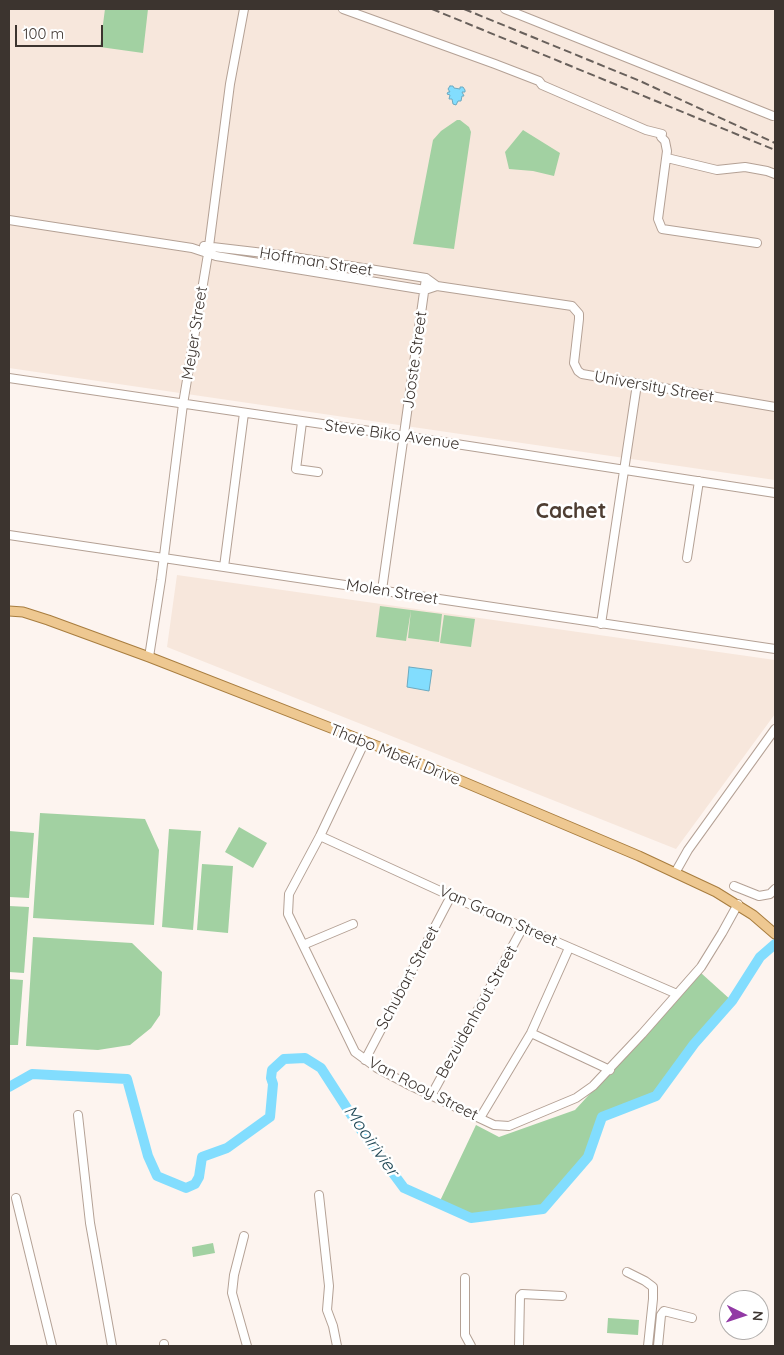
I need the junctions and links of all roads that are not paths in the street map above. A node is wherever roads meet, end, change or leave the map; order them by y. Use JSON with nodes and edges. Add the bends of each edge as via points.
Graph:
{"nodes":[{"id":1,"x":244,"y":9,"type":"edge"},
{"id":2,"x":343,"y":9,"type":"edge"},
{"id":3,"x":505,"y":9,"type":"edge"},
{"id":4,"x":774,"y":116,"type":"dead end"},
{"id":5,"x":667,"y":158,"type":"junction"},
{"id":6,"x":775,"y":174,"type":"edge"},
{"id":7,"x":9,"y":220,"type":"edge"},
{"id":8,"x":757,"y":243,"type":"dead end"},
{"id":9,"x":209,"y":250,"type":"junction"},
{"id":10,"x":426,"y":278,"type":"junction"},
{"id":11,"x":437,"y":286,"type":"junction"},
{"id":12,"x":425,"y":290,"type":"junction"},
{"id":13,"x":567,"y":305,"type":"joint"},
{"id":14,"x":9,"y":378,"type":"edge"},
{"id":15,"x":637,"y":384,"type":"junction"},
{"id":16,"x":183,"y":404,"type":"junction"},
{"id":17,"x":775,"y":408,"type":"edge"},
{"id":18,"x":244,"y":413,"type":"junction"},
{"id":19,"x":302,"y":422,"type":"junction"},
{"id":20,"x":404,"y":436,"type":"junction"},
{"id":21,"x":624,"y":470,"type":"junction"},
{"id":22,"x":318,"y":472,"type":"dead end"},
{"id":23,"x":698,"y":481,"type":"junction"},
{"id":24,"x":775,"y":493,"type":"edge"},
{"id":25,"x":9,"y":535,"type":"edge"},
{"id":26,"x":164,"y":558,"type":"junction"},
{"id":27,"x":687,"y":558,"type":"dead end"},
{"id":28,"x":224,"y":567,"type":"junction"},
{"id":29,"x":382,"y":590,"type":"junction"},
{"id":30,"x":9,"y":611,"type":"edge"},
{"id":31,"x":601,"y":624,"type":"junction"},
{"id":32,"x":775,"y":650,"type":"edge"},
{"id":33,"x":149,"y":657,"type":"junction"},
{"id":34,"x":775,"y":729,"type":"edge"},
{"id":35,"x":365,"y":741,"type":"junction"},
{"id":36,"x":320,"y":836,"type":"junction"},
{"id":37,"x":675,"y":873,"type":"junction"},
{"id":38,"x":734,"y":886,"type":"dead end"},
{"id":39,"x":775,"y":889,"type":"edge"},
{"id":40,"x":451,"y":896,"type":"junction"},
{"id":41,"x":738,"y":904,"type":"junction"},
{"id":42,"x":353,"y":924,"type":"dead end"},
{"id":43,"x":523,"y":928,"type":"junction"},
{"id":44,"x":772,"y":931,"type":"edge"},
{"id":45,"x":303,"y":945,"type":"junction"},
{"id":46,"x":569,"y":948,"type":"junction"},
{"id":47,"x":677,"y":994,"type":"junction"},
{"id":48,"x":531,"y":1033,"type":"junction"},
{"id":49,"x":365,"y":1060,"type":"junction"},
{"id":50,"x":610,"y":1070,"type":"junction"},
{"id":51,"x":431,"y":1096,"type":"junction"},
{"id":52,"x":78,"y":1115,"type":"dead end"},
{"id":53,"x":480,"y":1118,"type":"junction"},
{"id":54,"x":319,"y":1195,"type":"dead end"},
{"id":55,"x":16,"y":1198,"type":"dead end"},
{"id":56,"x":244,"y":1236,"type":"dead end"},
{"id":57,"x":627,"y":1272,"type":"dead end"},
{"id":58,"x":465,"y":1278,"type":"dead end"},
{"id":59,"x":562,"y":1296,"type":"dead end"},
{"id":60,"x":692,"y":1318,"type":"dead end"},
{"id":61,"x":52,"y":1346,"type":"edge"},
{"id":62,"x":112,"y":1346,"type":"edge"},
{"id":63,"x":247,"y":1346,"type":"edge"},
{"id":64,"x":337,"y":1346,"type":"edge"},
{"id":65,"x":471,"y":1346,"type":"edge"},
{"id":66,"x":519,"y":1346,"type":"edge"},
{"id":67,"x":648,"y":1346,"type":"edge"},
{"id":68,"x":658,"y":1346,"type":"edge"}],
"edges":[{"from":1,"to":9,"type":"street","name":"Meyer Street","via":[[230,84]]},
{"from":2,"to":5,"type":"street","via":[[539,81],[646,130],[662,134]]},
{"from":3,"to":4,"type":"street"},
{"from":5,"to":6,"type":"street","via":[[717,170],[745,167]]},
{"from":5,"to":8,"type":"street","via":[[658,219],[662,229]]},
{"from":7,"to":9,"type":"street","name":"Hoffman Street"},
{"from":9,"to":10,"type":"street","name":"Hoffman Street","via":[[281,255]]},
{"from":9,"to":12,"type":"street","name":"Hoffman Street"},
{"from":9,"to":16,"type":"street","name":"Meyer Street"},
{"from":10,"to":11,"type":"street","name":"Hoffman Street"},
{"from":10,"to":12,"type":"street","name":"Jooste Street"},
{"from":11,"to":12,"type":"street","name":"Hoffman Street"},
{"from":11,"to":13,"type":"street","name":"Hoffman Street"},
{"from":12,"to":20,"type":"street","name":"Jooste Street"},
{"from":13,"to":15,"type":"street","name":"University Street","via":[[579,314],[574,364],[578,371]]},
{"from":14,"to":16,"type":"street","name":"Steve Biko Avenue"},
{"from":15,"to":17,"type":"street","name":"University Street"},
{"from":15,"to":21,"type":"street"},
{"from":16,"to":18,"type":"street","name":"Steve Biko Avenue"},
{"from":16,"to":26,"type":"street","name":"Meyer Street"},
{"from":18,"to":19,"type":"street","name":"Steve Biko Avenue"},
{"from":18,"to":28,"type":"street"},
{"from":19,"to":20,"type":"street","name":"Steve Biko Avenue"},
{"from":19,"to":22,"type":"street","via":[[296,469]]},
{"from":20,"to":21,"type":"street","name":"Steve Biko Avenue"},
{"from":20,"to":29,"type":"street","name":"Jooste Street"},
{"from":21,"to":23,"type":"street","name":"Steve Biko Avenue"},
{"from":21,"to":31,"type":"street"},
{"from":23,"to":24,"type":"street","name":"Steve Biko Avenue"},
{"from":23,"to":27,"type":"street"},
{"from":25,"to":26,"type":"street","name":"Molen Street"},
{"from":26,"to":28,"type":"street","name":"Molen Street"},
{"from":26,"to":33,"type":"street","name":"Meyer Street"},
{"from":28,"to":29,"type":"street","name":"Molen Street"},
{"from":29,"to":31,"type":"street","name":"Molen Street"},
{"from":30,"to":33,"type":"main road","name":"Thabo Mbeki Drive","via":[[34,615]]},
{"from":31,"to":32,"type":"street","name":"Molen Street"},
{"from":33,"to":35,"type":"main road","name":"Thabo Mbeki Drive"},
{"from":34,"to":37,"type":"street","via":[[693,842]]},
{"from":35,"to":36,"type":"street","name":"Van Rooy Street"},
{"from":35,"to":37,"type":"main road","name":"Thabo Mbeki Drive"},
{"from":36,"to":40,"type":"street","name":"Van Graan Street"},
{"from":36,"to":45,"type":"street","name":"Van Rooy Street","via":[[289,894],[288,914]]},
{"from":37,"to":41,"type":"main road","name":"Thabo Mbeki Drive"},
{"from":38,"to":39,"type":"street","via":[[759,896],[770,894]]},
{"from":40,"to":43,"type":"street","name":"Van Graan Street"},
{"from":40,"to":49,"type":"street","name":"Schubart Street"},
{"from":41,"to":44,"type":"main road","name":"Thabo Mbeki Drive"},
{"from":41,"to":47,"type":"street","name":"Van Rooy Street","via":[[704,961]]},
{"from":42,"to":45,"type":"street"},
{"from":43,"to":46,"type":"street","name":"Van Graan Street"},
{"from":43,"to":51,"type":"street","name":"Bezuidenhout Street"},
{"from":45,"to":49,"type":"street","name":"Van Rooy Street","via":[[355,1052]]},
{"from":46,"to":47,"type":"street","name":"Van Graan Street"},
{"from":46,"to":48,"type":"street"},
{"from":47,"to":50,"type":"street","name":"Van Rooy Street"},
{"from":48,"to":50,"type":"street"},
{"from":48,"to":53,"type":"street"},
{"from":49,"to":51,"type":"street","name":"Van Rooy Street"},
{"from":50,"to":53,"type":"street","name":"Van Rooy Street","via":[[576,1098],[509,1126],[494,1125]]},
{"from":51,"to":53,"type":"street","name":"Van Rooy Street"},
{"from":52,"to":62,"type":"street","via":[[90,1223]]},
{"from":54,"to":64,"type":"street","via":[[330,1286],[327,1310]]},
{"from":55,"to":61,"type":"street"},
{"from":56,"to":63,"type":"street","via":[[232,1293]]},
{"from":57,"to":67,"type":"street","via":[[653,1287]]},
{"from":58,"to":65,"type":"street","via":[[465,1335]]},
{"from":59,"to":66,"type":"street","via":[[520,1296]]},
{"from":60,"to":68,"type":"street","via":[[664,1311]]}]}
